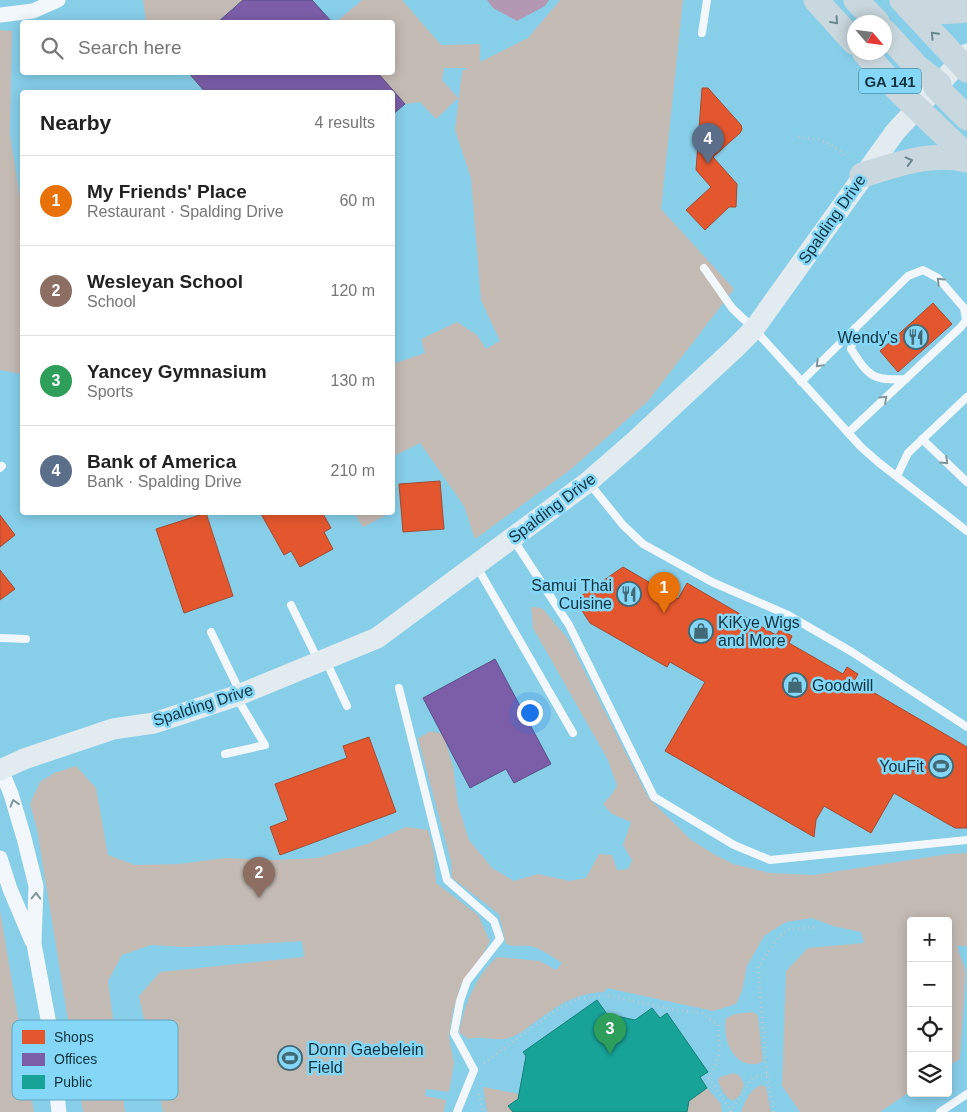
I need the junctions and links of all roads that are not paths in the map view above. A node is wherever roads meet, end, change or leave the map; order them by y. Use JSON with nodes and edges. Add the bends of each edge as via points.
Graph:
{"nodes":[{"id":1,"x":58,"y":0,"type":"edge"},
{"id":2,"x":706,"y":0,"type":"edge"},
{"id":3,"x":816,"y":0,"type":"edge"},
{"id":4,"x":856,"y":0,"type":"edge"},
{"id":5,"x":905,"y":3,"type":"edge"},
{"id":6,"x":967,"y":10,"type":"edge"},
{"id":7,"x":0,"y":15,"type":"edge"},
{"id":8,"x":870,"y":15,"type":"edge"},
{"id":9,"x":702,"y":33,"type":"dead end"},
{"id":10,"x":847,"y":34,"type":"edge"},
{"id":11,"x":892,"y":40,"type":"edge"},
{"id":12,"x":871,"y":60,"type":"edge"},
{"id":13,"x":965,"y":62,"type":"edge"},
{"id":14,"x":938,"y":86,"type":"junction"},
{"id":15,"x":917,"y":108,"type":"junction"},
{"id":16,"x":967,"y":118,"type":"edge"},
{"id":17,"x":967,"y":156,"type":"edge"},
{"id":18,"x":967,"y":160,"type":"edge"},
{"id":19,"x":862,"y":175,"type":"junction"},
{"id":20,"x":704,"y":268,"type":"dead end"},
{"id":21,"x":855,"y":328,"type":"junction"},
{"id":22,"x":754,"y":329,"type":"junction"},
{"id":23,"x":906,"y":379,"type":"junction"},
{"id":24,"x":801,"y":382,"type":"junction"},
{"id":25,"x":967,"y":397,"type":"edge"},
{"id":26,"x":848,"y":433,"type":"junction"},
{"id":27,"x":922,"y":439,"type":"junction"},
{"id":28,"x":897,"y":476,"type":"junction"},
{"id":29,"x":588,"y":482,"type":"junction"},
{"id":30,"x":967,"y":482,"type":"edge"},
{"id":31,"x":967,"y":531,"type":"edge"},
{"id":32,"x":512,"y":539,"type":"junction"},
{"id":33,"x":476,"y":566,"type":"junction"},
{"id":34,"x":291,"y":606,"type":"dead end"},
{"id":35,"x":211,"y":632,"type":"dead end"},
{"id":36,"x":0,"y":638,"type":"edge"},
{"id":37,"x":26,"y":639,"type":"dead end"},
{"id":38,"x":322,"y":661,"type":"junction"},
{"id":39,"x":399,"y":688,"type":"dead end"},
{"id":40,"x":238,"y":695,"type":"junction"},
{"id":41,"x":347,"y":706,"type":"dead end"},
{"id":42,"x":967,"y":727,"type":"edge"},
{"id":43,"x":573,"y":733,"type":"dead end"},
{"id":44,"x":225,"y":754,"type":"dead end"},
{"id":45,"x":0,"y":770,"type":"edge"},
{"id":46,"x":967,"y":840,"type":"edge"},
{"id":47,"x":0,"y":858,"type":"edge"},
{"id":48,"x":34,"y":944,"type":"junction"},
{"id":49,"x":48,"y":1020,"type":"edge"},
{"id":50,"x":967,"y":1094,"type":"edge"},
{"id":51,"x":457,"y":1112,"type":"edge"},
{"id":52,"x":940,"y":1112,"type":"edge"}],
"edges":[{"from":1,"to":7,"type":"street","via":[[33,11]]},
{"from":2,"to":9,"type":"lane"},
{"from":3,"to":10,"type":"highway","one_way":true},
{"from":4,"to":8,"type":"highway"},
{"from":5,"to":6,"type":"highway","via":[[937,12]]},
{"from":13,"to":5,"type":"highway","one_way":true},
{"from":11,"to":14,"type":"highway"},
{"from":12,"to":15,"type":"highway","number":"GA 141"},
{"from":13,"to":14,"type":"main road","name":"Spalding Drive"},
{"from":14,"to":15,"type":"main road","name":"Spalding Drive"},
{"from":14,"to":16,"type":"highway"},
{"from":15,"to":17,"type":"highway","number":"GA 141"},
{"from":15,"to":19,"type":"main road","name":"Spalding Drive"},
{"from":19,"to":18,"type":"highway","one_way":true,"via":[[927,157]]},
{"from":19,"to":22,"type":"main road","name":"Spalding Drive"},
{"from":20,"to":22,"type":"lane","via":[[732,308]]},
{"from":21,"to":23,"type":"lane","via":[[851,348],[861,365],[884,380]]},
{"from":23,"to":21,"type":"lane","one_way":true,"via":[[966,320],[964,308],[938,278],[923,270],[908,276]]},
{"from":21,"to":24,"type":"lane","one_way":true},
{"from":22,"to":24,"type":"lane"},
{"from":22,"to":29,"type":"main road","name":"Spalding Drive"},
{"from":26,"to":23,"type":"lane","one_way":true},
{"from":24,"to":26,"type":"lane"},
{"from":25,"to":27,"type":"lane"},
{"from":26,"to":28,"type":"lane"},
{"from":27,"to":28,"type":"lane","via":[[908,453]]},
{"from":27,"to":30,"type":"lane","one_way":true},
{"from":28,"to":31,"type":"lane"},
{"from":29,"to":32,"type":"main road","name":"Spalding Drive"},
{"from":29,"to":42,"type":"lane","via":[[622,525],[643,544],[712,582],[788,615],[852,652]]},
{"from":32,"to":33,"type":"main road","name":"Spalding Drive"},
{"from":32,"to":46,"type":"lane","via":[[569,625],[654,797],[734,845],[770,860]]},
{"from":33,"to":38,"type":"main road","name":"Spalding Drive","via":[[377,638]]},
{"from":33,"to":43,"type":"lane"},
{"from":34,"to":38,"type":"lane"},
{"from":35,"to":40,"type":"lane"},
{"from":36,"to":37,"type":"lane"},
{"from":38,"to":40,"type":"main road","name":"Spalding Drive"},
{"from":38,"to":41,"type":"lane"},
{"from":39,"to":51,"type":"lane","via":[[447,880],[494,921],[500,939],[467,982],[460,1001],[454,1033],[474,1070]]},
{"from":40,"to":44,"type":"lane","via":[[265,745]]},
{"from":40,"to":45,"type":"main road","name":"Spalding Drive","via":[[154,723],[113,730]]},
{"from":48,"to":45,"type":"street","one_way":true,"via":[[36,886],[22,829]]},
{"from":47,"to":48,"type":"street"},
{"from":48,"to":49,"type":"street"},
{"from":50,"to":52,"type":"lane"}]}
